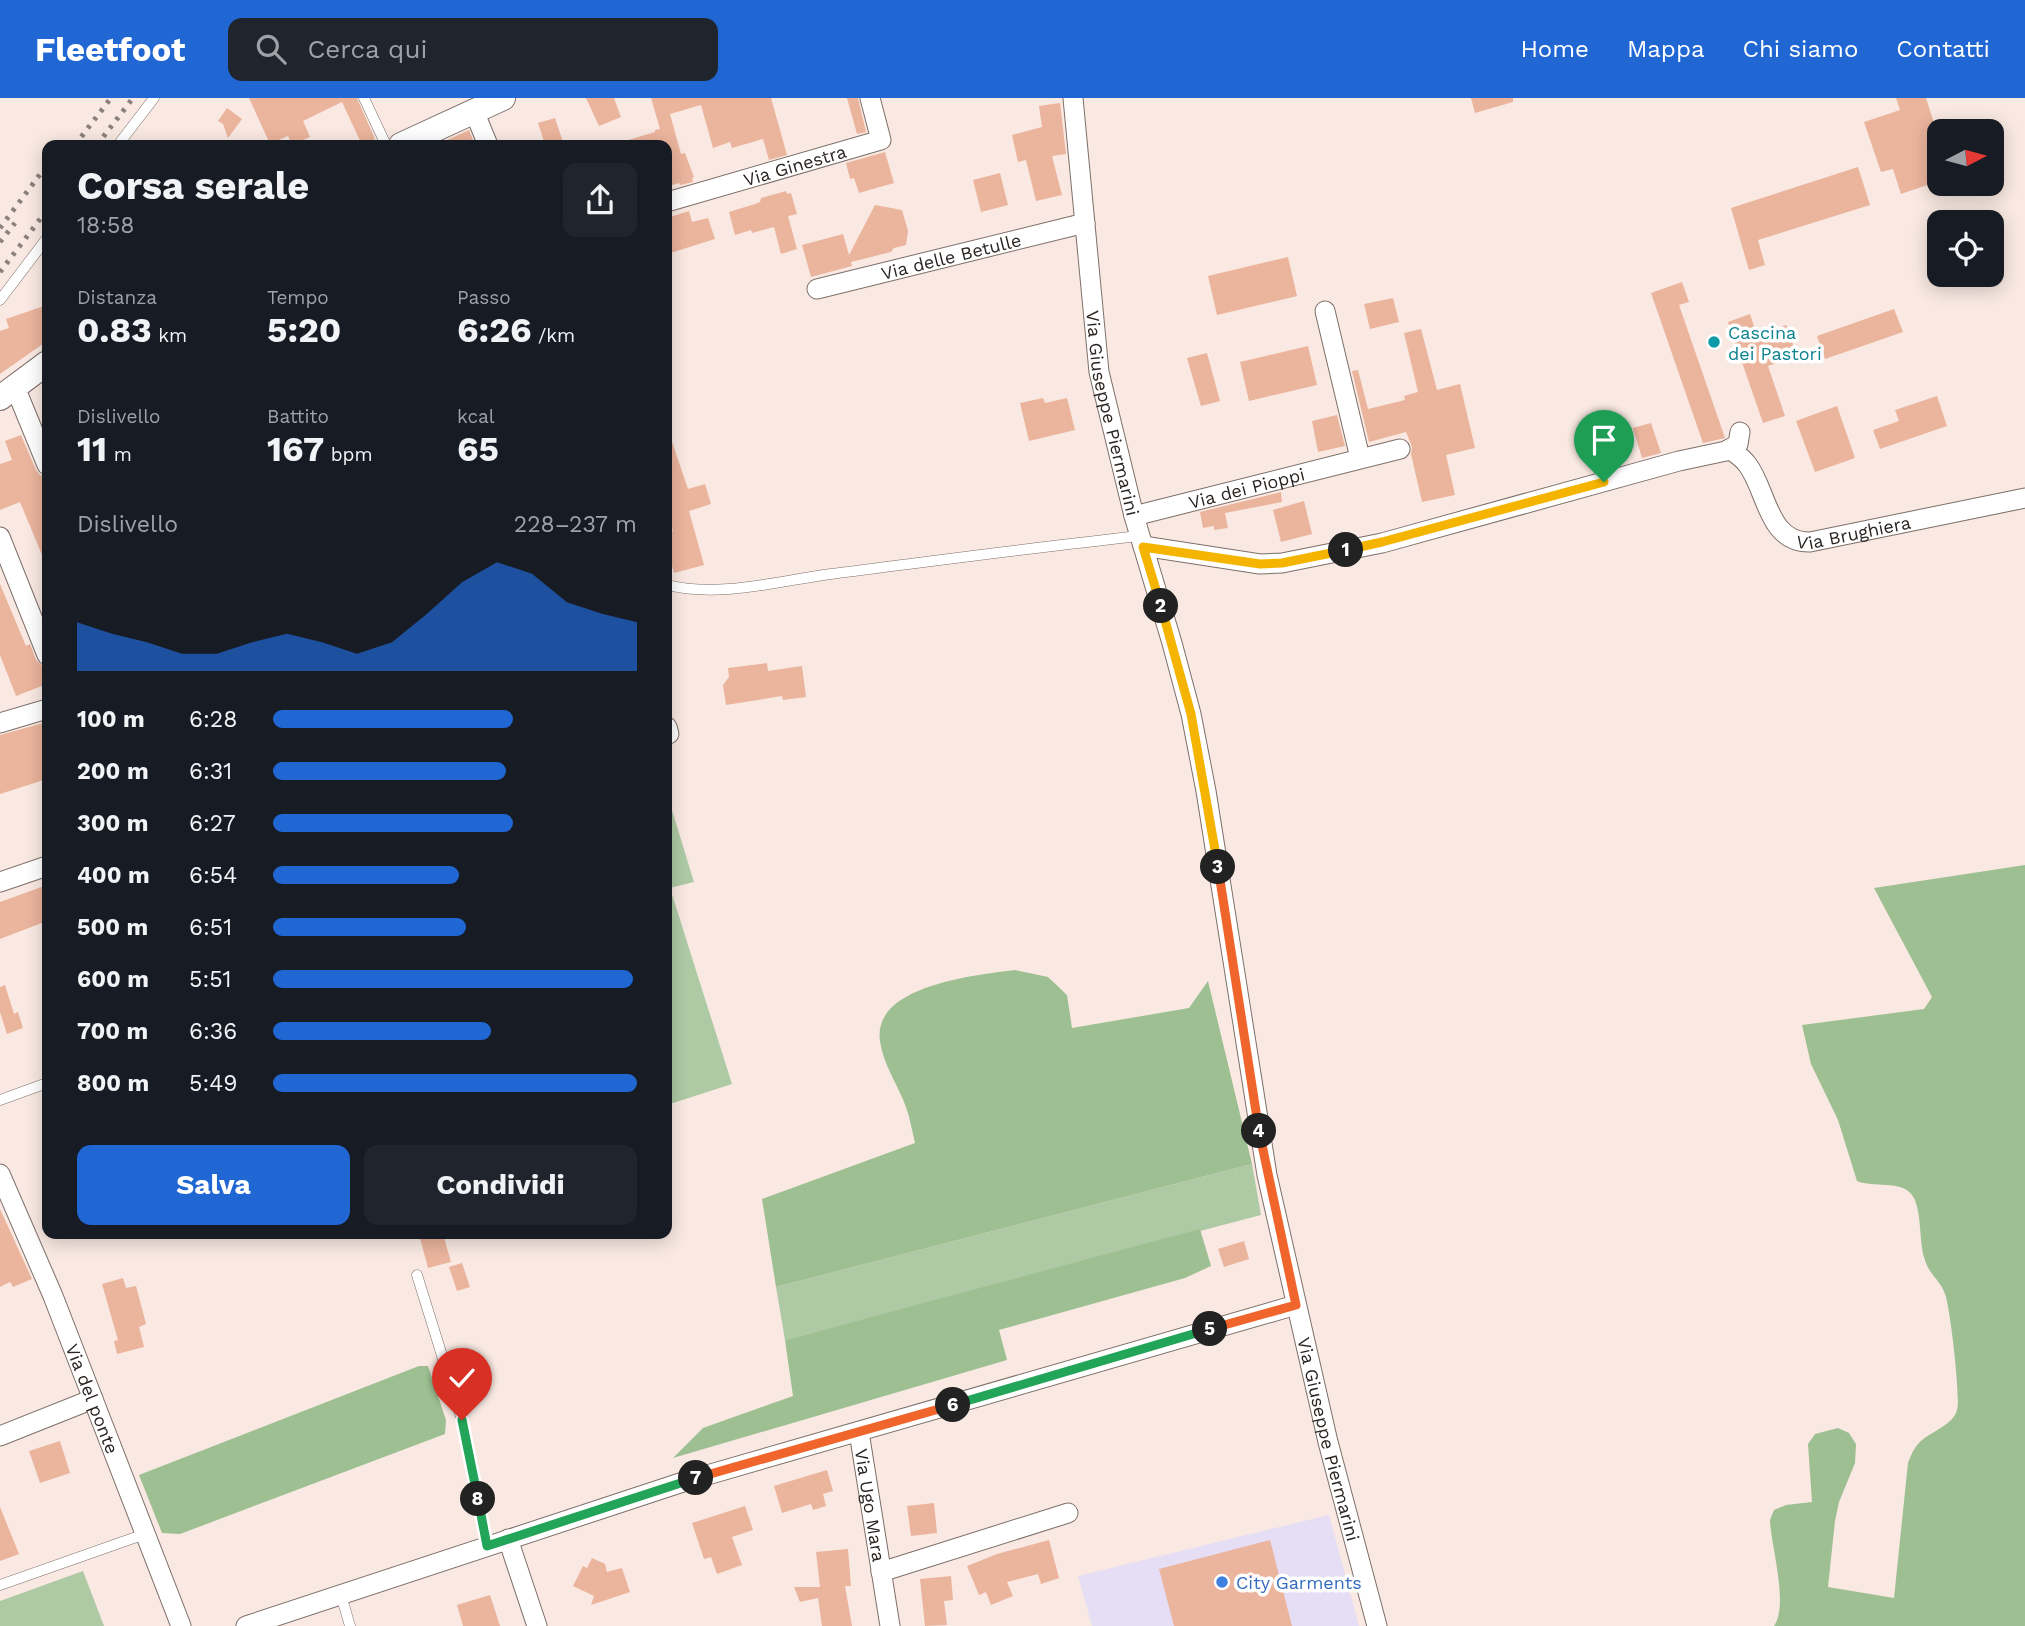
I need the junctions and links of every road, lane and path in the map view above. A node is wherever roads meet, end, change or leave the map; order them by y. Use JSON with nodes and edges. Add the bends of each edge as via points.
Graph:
{"nodes":[{"id":1,"x":153,"y":98,"type":"edge"},
{"id":2,"x":364,"y":98,"type":"edge"},
{"id":3,"x":503,"y":98,"type":"edge"},
{"id":4,"x":870,"y":98,"type":"edge"},
{"id":5,"x":1073,"y":98,"type":"edge"},
{"id":6,"x":474,"y":111,"type":"junction"},
{"id":7,"x":122,"y":140,"type":"edge"},
{"id":8,"x":384,"y":140,"type":"edge"},
{"id":9,"x":412,"y":140,"type":"edge"},
{"id":10,"x":486,"y":140,"type":"edge"},
{"id":11,"x":672,"y":201,"type":"edge"},
{"id":12,"x":1085,"y":223,"type":"junction"},
{"id":13,"x":42,"y":245,"type":"edge"},
{"id":14,"x":817,"y":289,"type":"dead end"},
{"id":15,"x":0,"y":300,"type":"edge"},
{"id":16,"x":1325,"y":311,"type":"dead end"},
{"id":17,"x":42,"y":367,"type":"edge"},
{"id":18,"x":8,"y":392,"type":"edge"},
{"id":19,"x":1740,"y":432,"type":"dead end"},
{"id":20,"x":1400,"y":449,"type":"dead end"},
{"id":21,"x":1729,"y":449,"type":"junction"},
{"id":22,"x":42,"y":456,"type":"edge"},
{"id":23,"x":1360,"y":458,"type":"junction"},
{"id":24,"x":2025,"y":498,"type":"edge"},
{"id":25,"x":1134,"y":516,"type":"junction"},
{"id":26,"x":0,"y":537,"type":"edge"},
{"id":27,"x":1141,"y":541,"type":"junction"},
{"id":28,"x":672,"y":586,"type":"edge"},
{"id":29,"x":42,"y":642,"type":"edge"},
{"id":30,"x":42,"y":710,"type":"edge"},
{"id":31,"x":0,"y":723,"type":"edge"},
{"id":32,"x":42,"y":868,"type":"edge"},
{"id":33,"x":0,"y":882,"type":"edge"},
{"id":34,"x":42,"y":1085,"type":"edge"},
{"id":35,"x":0,"y":1100,"type":"edge"},
{"id":36,"x":2,"y":1186,"type":"edge"},
{"id":37,"x":417,"y":1276,"type":"dead end"},
{"id":38,"x":1296,"y":1305,"type":"junction"},
{"id":39,"x":93,"y":1399,"type":"junction"},
{"id":40,"x":859,"y":1432,"type":"junction"},
{"id":41,"x":0,"y":1436,"type":"edge"},
{"id":42,"x":1068,"y":1513,"type":"dead end"},
{"id":43,"x":145,"y":1534,"type":"junction"},
{"id":44,"x":508,"y":1539,"type":"junction"},
{"id":45,"x":487,"y":1546,"type":"junction"},
{"id":46,"x":881,"y":1572,"type":"junction"},
{"id":47,"x":0,"y":1585,"type":"edge"},
{"id":48,"x":341,"y":1595,"type":"junction"},
{"id":49,"x":180,"y":1626,"type":"edge"},
{"id":50,"x":246,"y":1626,"type":"edge"},
{"id":51,"x":350,"y":1626,"type":"edge"},
{"id":52,"x":537,"y":1626,"type":"edge"},
{"id":53,"x":890,"y":1626,"type":"edge"},
{"id":54,"x":1377,"y":1626,"type":"edge"}],
"edges":[{"from":1,"to":7,"type":"lane"},
{"from":2,"to":8,"type":"lane"},
{"from":3,"to":6,"type":"street"},
{"from":4,"to":11,"type":"street","name":"Via Ginestra","via":[[881,140]]},
{"from":5,"to":12,"type":"street","name":"Via Giuseppe Piermarini"},
{"from":6,"to":9,"type":"street"},
{"from":6,"to":10,"type":"street"},
{"from":12,"to":14,"type":"street","name":"Via delle Betulle"},
{"from":12,"to":25,"type":"street","name":"Via Giuseppe Piermarini","via":[[1099,372]]},
{"from":13,"to":15,"type":"lane"},
{"from":16,"to":23,"type":"street"},
{"from":17,"to":18,"type":"street"},
{"from":18,"to":22,"type":"street"},
{"from":19,"to":21,"type":"street","via":[[1738,444]]},
{"from":20,"to":23,"type":"street","name":"Via dei Pioppi"},
{"from":21,"to":24,"type":"street","name":"Via Brughiera","via":[[1752,472],[1777,524],[1799,542]]},
{"from":21,"to":27,"type":"street","via":[[1382,542],[1282,563],[1260,564]]},
{"from":23,"to":25,"type":"street","name":"Via dei Pioppi"},
{"from":25,"to":27,"type":"street","name":"Via Giuseppe Piermarini"},
{"from":26,"to":29,"type":"street"},
{"from":27,"to":28,"type":"lane","via":[[1026,549],[747,587],[696,590]]},
{"from":27,"to":38,"type":"street","name":"Via Giuseppe Piermarini","via":[[1182,675],[1199,754],[1261,1142]]},
{"from":30,"to":31,"type":"street"},
{"from":32,"to":33,"type":"street"},
{"from":34,"to":35,"type":"lane"},
{"from":36,"to":39,"type":"street","name":"Via del ponte","via":[[48,1283]]},
{"from":37,"to":45,"type":"lane","via":[[462,1420]]},
{"from":38,"to":40,"type":"street","name":"Via Ugo Mara"},
{"from":38,"to":54,"type":"street","name":"Via Giuseppe Piermarini"},
{"from":39,"to":41,"type":"street"},
{"from":39,"to":43,"type":"street","name":"Via del ponte"},
{"from":40,"to":44,"type":"street"},
{"from":40,"to":46,"type":"street","name":"Via Ugo Mara"},
{"from":42,"to":46,"type":"street","name":"Via Ugo Mara"},
{"from":43,"to":47,"type":"lane"},
{"from":43,"to":49,"type":"street","name":"Via del ponte"},
{"from":44,"to":45,"type":"street"},
{"from":44,"to":52,"type":"street"},
{"from":45,"to":48,"type":"street"},
{"from":46,"to":53,"type":"street","name":"Via Ugo Mara"},
{"from":48,"to":50,"type":"street"},
{"from":48,"to":51,"type":"lane"}]}
